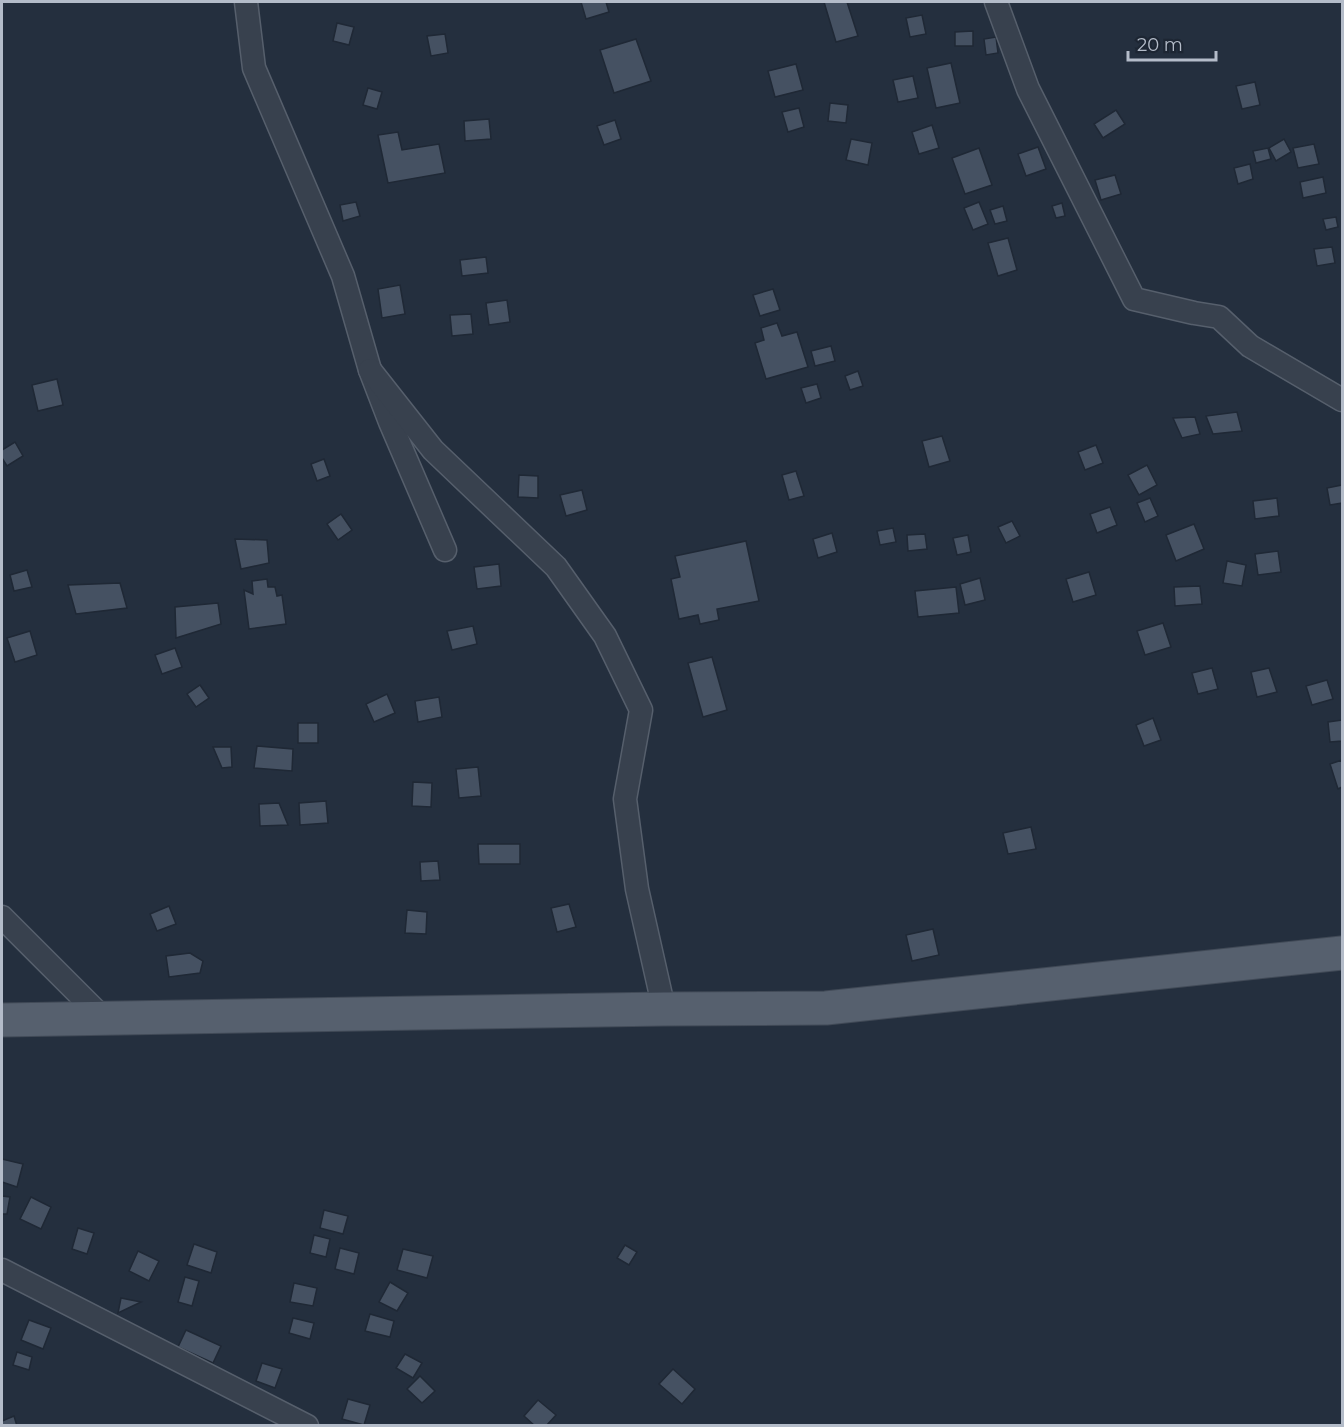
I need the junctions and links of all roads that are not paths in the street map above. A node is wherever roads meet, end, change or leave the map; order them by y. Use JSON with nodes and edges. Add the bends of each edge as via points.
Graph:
{"nodes":[{"id":1,"x":246,"y":2,"type":"edge"},
{"id":2,"x":996,"y":2,"type":"edge"},
{"id":3,"x":370,"y":370,"type":"junction"},
{"id":4,"x":1342,"y":400,"type":"edge"},
{"id":5,"x":445,"y":550,"type":"dead end"},
{"id":6,"x":2,"y":917,"type":"edge"},
{"id":7,"x":1342,"y":953,"type":"edge"},
{"id":8,"x":664,"y":1009,"type":"junction"},
{"id":9,"x":2,"y":1020,"type":"edge"},
{"id":10,"x":105,"y":1020,"type":"junction"},
{"id":11,"x":2,"y":1270,"type":"edge"},
{"id":12,"x":307,"y":1425,"type":"edge"}],
"edges":[{"from":1,"to":3,"type":"street","via":[[254,68],[343,276]]},
{"from":2,"to":4,"type":"street","via":[[1028,89],[1134,299],[1219,317],[1250,346]]},
{"from":3,"to":5,"type":"street"},
{"from":3,"to":8,"type":"street","via":[[433,450],[556,567],[605,636],[642,710],[625,799],[637,889]]},
{"from":6,"to":10,"type":"street"},
{"from":7,"to":8,"type":"main road","via":[[826,1008]]},
{"from":8,"to":10,"type":"main road"},
{"from":9,"to":10,"type":"main road"},
{"from":11,"to":12,"type":"street"}]}
